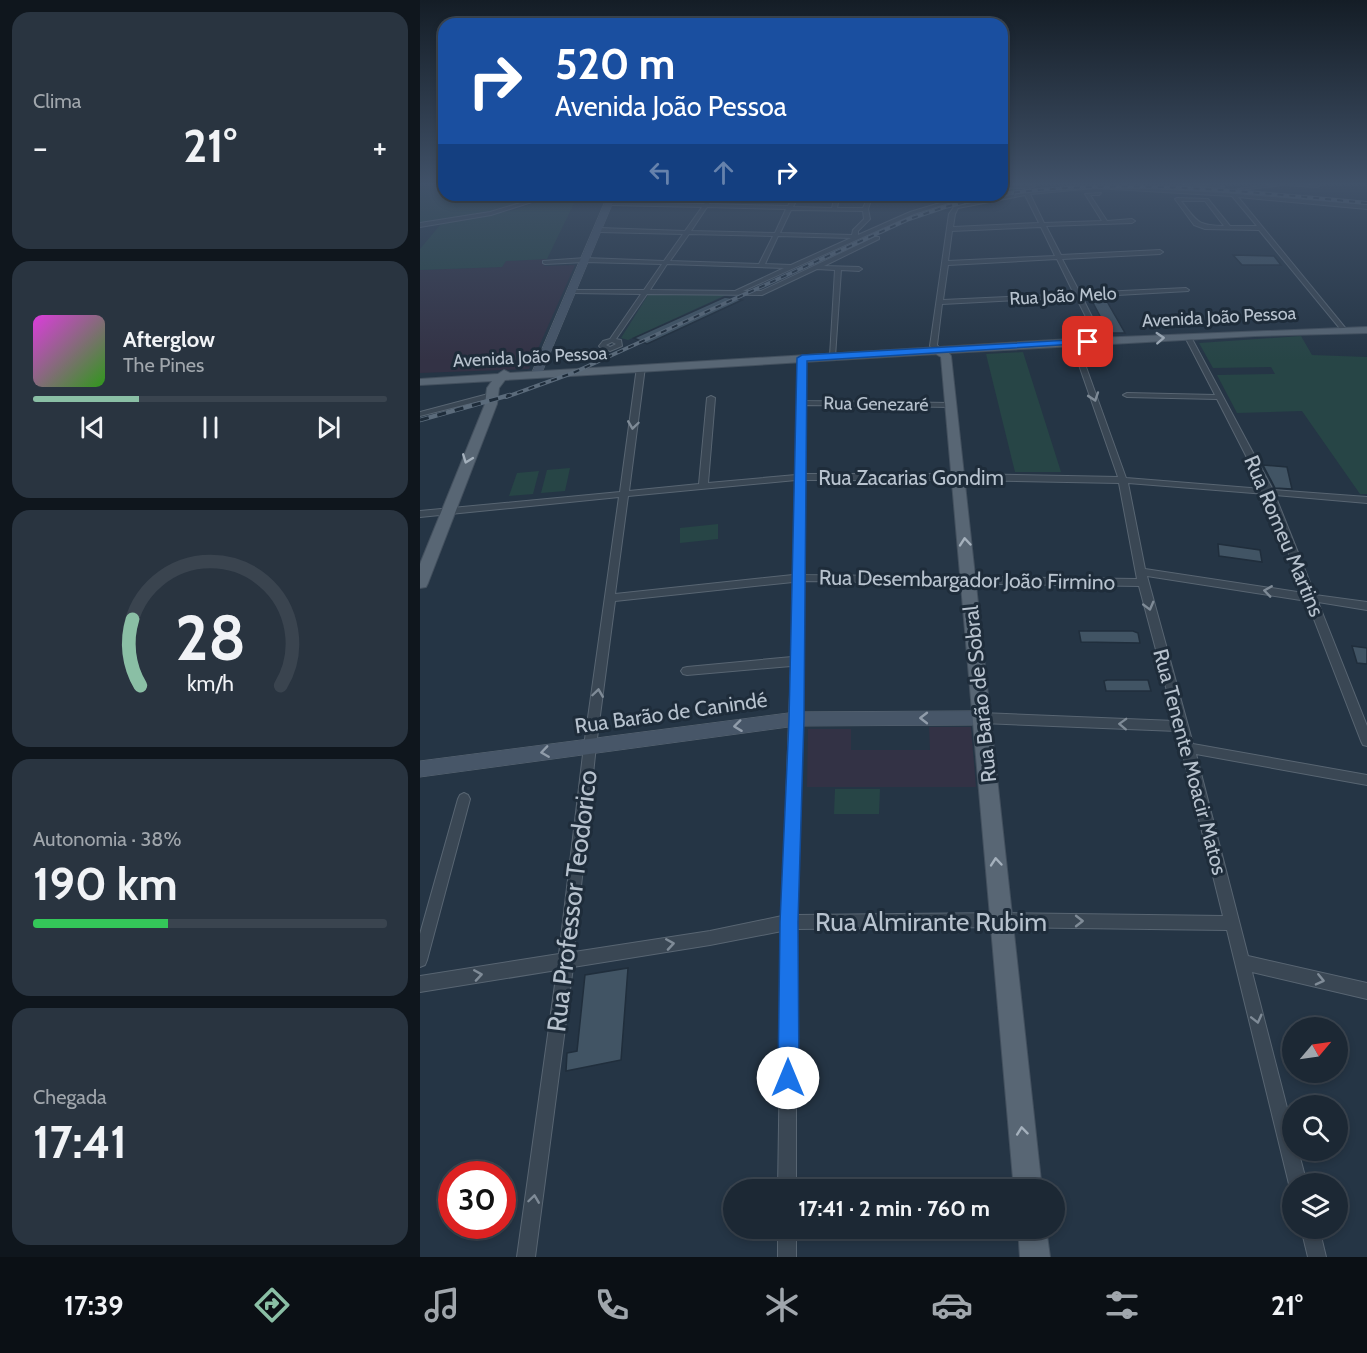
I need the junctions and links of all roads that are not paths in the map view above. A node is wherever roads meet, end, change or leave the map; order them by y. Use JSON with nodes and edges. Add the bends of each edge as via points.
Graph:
{"nodes":[{"id":1,"x":593,"y":243,"type":"edge"},
{"id":2,"x":680,"y":243,"type":"edge"},
{"id":3,"x":772,"y":243,"type":"edge"},
{"id":4,"x":845,"y":243,"type":"edge"},
{"id":5,"x":867,"y":243,"type":"edge"},
{"id":6,"x":948,"y":243,"type":"edge"},
{"id":7,"x":1050,"y":243,"type":"edge"},
{"id":8,"x":1272,"y":243,"type":"edge"},
{"id":9,"x":1160,"y":252,"type":"dead end"},
{"id":10,"x":1057,"y":257,"type":"junction"},
{"id":11,"x":585,"y":260,"type":"junction"},
{"id":12,"x":545,"y":262,"type":"dead end"},
{"id":13,"x":666,"y":262,"type":"junction"},
{"id":14,"x":945,"y":263,"type":"junction"},
{"id":15,"x":761,"y":266,"type":"junction"},
{"id":16,"x":794,"y":267,"type":"junction"},
{"id":17,"x":815,"y":267,"type":"junction"},
{"id":18,"x":838,"y":268,"type":"junction"},
{"id":19,"x":859,"y":269,"type":"dead end"},
{"id":20,"x":1186,"y":290,"type":"dead end"},
{"id":21,"x":572,"y":291,"type":"junction"},
{"id":22,"x":643,"y":293,"type":"junction"},
{"id":23,"x":732,"y":294,"type":"junction"},
{"id":24,"x":1078,"y":295,"type":"junction"},
{"id":25,"x":940,"y":302,"type":"junction"},
{"id":26,"x":1344,"y":330,"type":"junction"},
{"id":27,"x":1367,"y":330,"type":"edge"},
{"id":28,"x":1188,"y":337,"type":"junction"},
{"id":29,"x":612,"y":340,"type":"dead end"},
{"id":30,"x":1101,"y":341,"type":"junction"},
{"id":31,"x":1074,"y":342,"type":"junction"},
{"id":32,"x":939,"y":351,"type":"junction"},
{"id":33,"x":833,"y":356,"type":"junction"},
{"id":34,"x":802,"y":358,"type":"junction"},
{"id":35,"x":641,"y":368,"type":"junction"},
{"id":36,"x":537,"y":373,"type":"junction"},
{"id":37,"x":502,"y":375,"type":"junction"},
{"id":38,"x":420,"y":380,"type":"edge"},
{"id":39,"x":492,"y":395,"type":"junction"},
{"id":40,"x":1127,"y":395,"type":"dead end"},
{"id":41,"x":1219,"y":397,"type":"junction"},
{"id":42,"x":711,"y":398,"type":"dead end"},
{"id":43,"x":801,"y":403,"type":"junction"},
{"id":44,"x":951,"y":405,"type":"junction"},
{"id":45,"x":420,"y":414,"type":"edge"},
{"id":46,"x":800,"y":477,"type":"junction"},
{"id":47,"x":959,"y":477,"type":"junction"},
{"id":48,"x":1123,"y":480,"type":"junction"},
{"id":49,"x":703,"y":487,"type":"junction"},
{"id":50,"x":624,"y":493,"type":"junction"},
{"id":51,"x":1270,"y":493,"type":"junction"},
{"id":52,"x":1367,"y":500,"type":"edge"},
{"id":53,"x":447,"y":512,"type":"junction"},
{"id":54,"x":420,"y":514,"type":"edge"},
{"id":55,"x":798,"y":578,"type":"junction"},
{"id":56,"x":1142,"y":578,"type":"junction"},
{"id":57,"x":969,"y":580,"type":"junction"},
{"id":58,"x":420,"y":583,"type":"edge"},
{"id":59,"x":612,"y":598,"type":"junction"},
{"id":60,"x":1311,"y":598,"type":"junction"},
{"id":61,"x":1367,"y":606,"type":"edge"},
{"id":62,"x":797,"y":661,"type":"junction"},
{"id":63,"x":687,"y":671,"type":"dead end"},
{"id":64,"x":982,"y":718,"type":"junction"},
{"id":65,"x":796,"y":719,"type":"junction"},
{"id":66,"x":1181,"y":726,"type":"junction"},
{"id":67,"x":1367,"y":741,"type":"edge"},
{"id":68,"x":591,"y":746,"type":"junction"},
{"id":69,"x":1188,"y":748,"type":"junction"},
{"id":70,"x":420,"y":769,"type":"edge"},
{"id":71,"x":1367,"y":780,"type":"edge"},
{"id":72,"x":464,"y":799,"type":"dead end"},
{"id":73,"x":1002,"y":920,"type":"junction"},
{"id":74,"x":789,"y":922,"type":"junction"},
{"id":75,"x":1232,"y":923,"type":"junction"},
{"id":76,"x":420,"y":960,"type":"edge"},
{"id":77,"x":566,"y":961,"type":"junction"},
{"id":78,"x":1242,"y":962,"type":"junction"},
{"id":79,"x":420,"y":984,"type":"edge"},
{"id":80,"x":1367,"y":991,"type":"edge"},
{"id":81,"x":1295,"y":1173,"type":"edge"},
{"id":82,"x":787,"y":1179,"type":"edge"},
{"id":83,"x":1027,"y":1179,"type":"edge"},
{"id":84,"x":787,"y":1239,"type":"edge"},
{"id":85,"x":1033,"y":1239,"type":"edge"},
{"id":86,"x":1313,"y":1239,"type":"edge"},
{"id":87,"x":526,"y":1257,"type":"edge"},
{"id":88,"x":787,"y":1257,"type":"edge"},
{"id":89,"x":1035,"y":1257,"type":"edge"},
{"id":90,"x":1317,"y":1257,"type":"edge"}],
"edges":[{"from":1,"to":11,"type":"main road"},
{"from":2,"to":13,"type":"street"},
{"from":3,"to":15,"type":"street"},
{"from":4,"to":16,"type":"street"},
{"from":5,"to":17,"type":"street"},
{"from":6,"to":14,"type":"street","name":"Rua Barão de Sobral"},
{"from":7,"to":10,"type":"street"},
{"from":8,"to":26,"type":"street"},
{"from":9,"to":10,"type":"street"},
{"from":10,"to":14,"type":"street"},
{"from":10,"to":24,"type":"street"},
{"from":11,"to":12,"type":"street"},
{"from":11,"to":13,"type":"street"},
{"from":11,"to":21,"type":"main road"},
{"from":13,"to":15,"type":"street"},
{"from":13,"to":22,"type":"street"},
{"from":14,"to":25,"type":"street","name":"Rua Barão de Sobral"},
{"from":15,"to":16,"type":"street"},
{"from":16,"to":23,"type":"street"},
{"from":17,"to":18,"type":"street"},
{"from":17,"to":23,"type":"street","via":[[762,293]]},
{"from":18,"to":19,"type":"street"},
{"from":18,"to":33,"type":"street"},
{"from":20,"to":24,"type":"street","name":"Rua João Melo"},
{"from":21,"to":22,"type":"street"},
{"from":21,"to":36,"type":"main road"},
{"from":22,"to":23,"type":"street"},
{"from":22,"to":29,"type":"street"},
{"from":24,"to":25,"type":"street","name":"Rua João Melo"},
{"from":24,"to":30,"type":"street"},
{"from":25,"to":32,"type":"street","name":"Rua Barão de Sobral","via":[[933,346]]},
{"from":26,"to":27,"type":"main road","name":"Avenida João Pessoa"},
{"from":26,"to":28,"type":"main road","name":"Avenida João Pessoa"},
{"from":30,"to":28,"type":"main road","name":"Avenida João Pessoa","one_way":true},
{"from":28,"to":41,"type":"street","name":"Rua Romeu Martins"},
{"from":30,"to":31,"type":"main road","name":"Avenida João Pessoa"},
{"from":31,"to":32,"type":"main road","name":"Avenida João Pessoa"},
{"from":31,"to":48,"type":"street","name":"Rua Tenente Moacir Matos","one_way":true},
{"from":32,"to":33,"type":"main road","name":"Avenida João Pessoa"},
{"from":32,"to":44,"type":"main road","name":"Rua Barão de Sobral","via":[[946,356]]},
{"from":33,"to":34,"type":"main road","name":"Avenida João Pessoa"},
{"from":34,"to":35,"type":"main road","name":"Avenida João Pessoa"},
{"from":34,"to":43,"type":"street"},
{"from":35,"to":36,"type":"main road","name":"Avenida João Pessoa"},
{"from":35,"to":50,"type":"street","name":"Rua Professor Teodorico","one_way":true},
{"from":36,"to":37,"type":"main road","name":"Avenida João Pessoa"},
{"from":37,"to":38,"type":"main road","name":"Avenida João Pessoa"},
{"from":37,"to":39,"type":"main road"},
{"from":39,"to":45,"type":"street"},
{"from":39,"to":53,"type":"main road","one_way":true},
{"from":40,"to":41,"type":"street"},
{"from":41,"to":51,"type":"street","name":"Rua Romeu Martins"},
{"from":42,"to":49,"type":"street"},
{"from":43,"to":44,"type":"street","name":"Rua Genezaré"},
{"from":43,"to":46,"type":"street"},
{"from":44,"to":47,"type":"main road","name":"Rua Barão de Sobral"},
{"from":46,"to":47,"type":"street","name":"Rua Zacarias Gondim"},
{"from":46,"to":49,"type":"street","name":"Rua Zacarias Gondim"},
{"from":46,"to":55,"type":"street"},
{"from":47,"to":48,"type":"street","name":"Rua Zacarias Gondim"},
{"from":57,"to":47,"type":"main road","name":"Rua Barão de Sobral","one_way":true},
{"from":48,"to":51,"type":"street","name":"Rua Zacarias Gondim"},
{"from":48,"to":56,"type":"street","name":"Rua Tenente Moacir Matos"},
{"from":49,"to":50,"type":"street","name":"Rua Zacarias Gondim"},
{"from":50,"to":53,"type":"street","name":"Rua Zacarias Gondim"},
{"from":50,"to":59,"type":"street","name":"Rua Professor Teodorico"},
{"from":51,"to":52,"type":"street","name":"Rua Zacarias Gondim"},
{"from":51,"to":60,"type":"street","name":"Rua Romeu Martins"},
{"from":53,"to":54,"type":"street","name":"Rua Zacarias Gondim"},
{"from":53,"to":58,"type":"main road"},
{"from":55,"to":57,"type":"street","name":"Rua Desembargador João Firmino"},
{"from":55,"to":59,"type":"street","name":"Rua Desembargador João Firmino"},
{"from":55,"to":62,"type":"street"},
{"from":56,"to":57,"type":"street","name":"Rua Desembargador João Firmino"},
{"from":60,"to":56,"type":"street","name":"Rua Desembargador João Firmino","one_way":true},
{"from":56,"to":66,"type":"street","name":"Rua Tenente Moacir Matos","one_way":true},
{"from":57,"to":64,"type":"main road","name":"Rua Barão de Sobral"},
{"from":68,"to":59,"type":"street","name":"Rua Professor Teodorico","one_way":true},
{"from":60,"to":61,"type":"street","name":"Rua Desembargador João Firmino"},
{"from":60,"to":67,"type":"street","name":"Rua Romeu Martins"},
{"from":62,"to":63,"type":"street"},
{"from":62,"to":65,"type":"street"},
{"from":64,"to":65,"type":"main road","name":"Rua Barão de Canindé","one_way":true},
{"from":66,"to":64,"type":"street","name":"Rua Barão de Canindé","one_way":true},
{"from":73,"to":64,"type":"main road","name":"Rua Barão de Sobral","one_way":true},
{"from":65,"to":68,"type":"main road","name":"Rua Barão de Canindé","one_way":true},
{"from":65,"to":74,"type":"street"},
{"from":66,"to":69,"type":"street","name":"Rua Tenente Moacir Matos"},
{"from":68,"to":70,"type":"main road","name":"Rua Barão de Canindé","one_way":true},
{"from":68,"to":77,"type":"street","name":"Rua Professor Teodorico"},
{"from":69,"to":71,"type":"street"},
{"from":69,"to":75,"type":"street","name":"Rua Tenente Moacir Matos"},
{"from":72,"to":76,"type":"street"},
{"from":73,"to":74,"type":"street","name":"Rua Almirante Rubim"},
{"from":73,"to":75,"type":"street","name":"Rua Almirante Rubim","one_way":true},
{"from":83,"to":73,"type":"main road","name":"Rua Barão de Sobral","one_way":true},
{"from":77,"to":74,"type":"street","name":"Rua Almirante Rubim","one_way":true},
{"from":74,"to":82,"type":"street"},
{"from":75,"to":78,"type":"street","name":"Rua Tenente Moacir Matos"},
{"from":79,"to":77,"type":"street","name":"Rua Almirante Rubim","one_way":true},
{"from":87,"to":77,"type":"street","name":"Rua Professor Teodorico","one_way":true},
{"from":78,"to":80,"type":"street","one_way":true},
{"from":78,"to":81,"type":"street","name":"Rua Tenente Moacir Matos","one_way":true},
{"from":84,"to":88,"type":"street"},
{"from":85,"to":89,"type":"main road"},
{"from":86,"to":90,"type":"street"}]}
